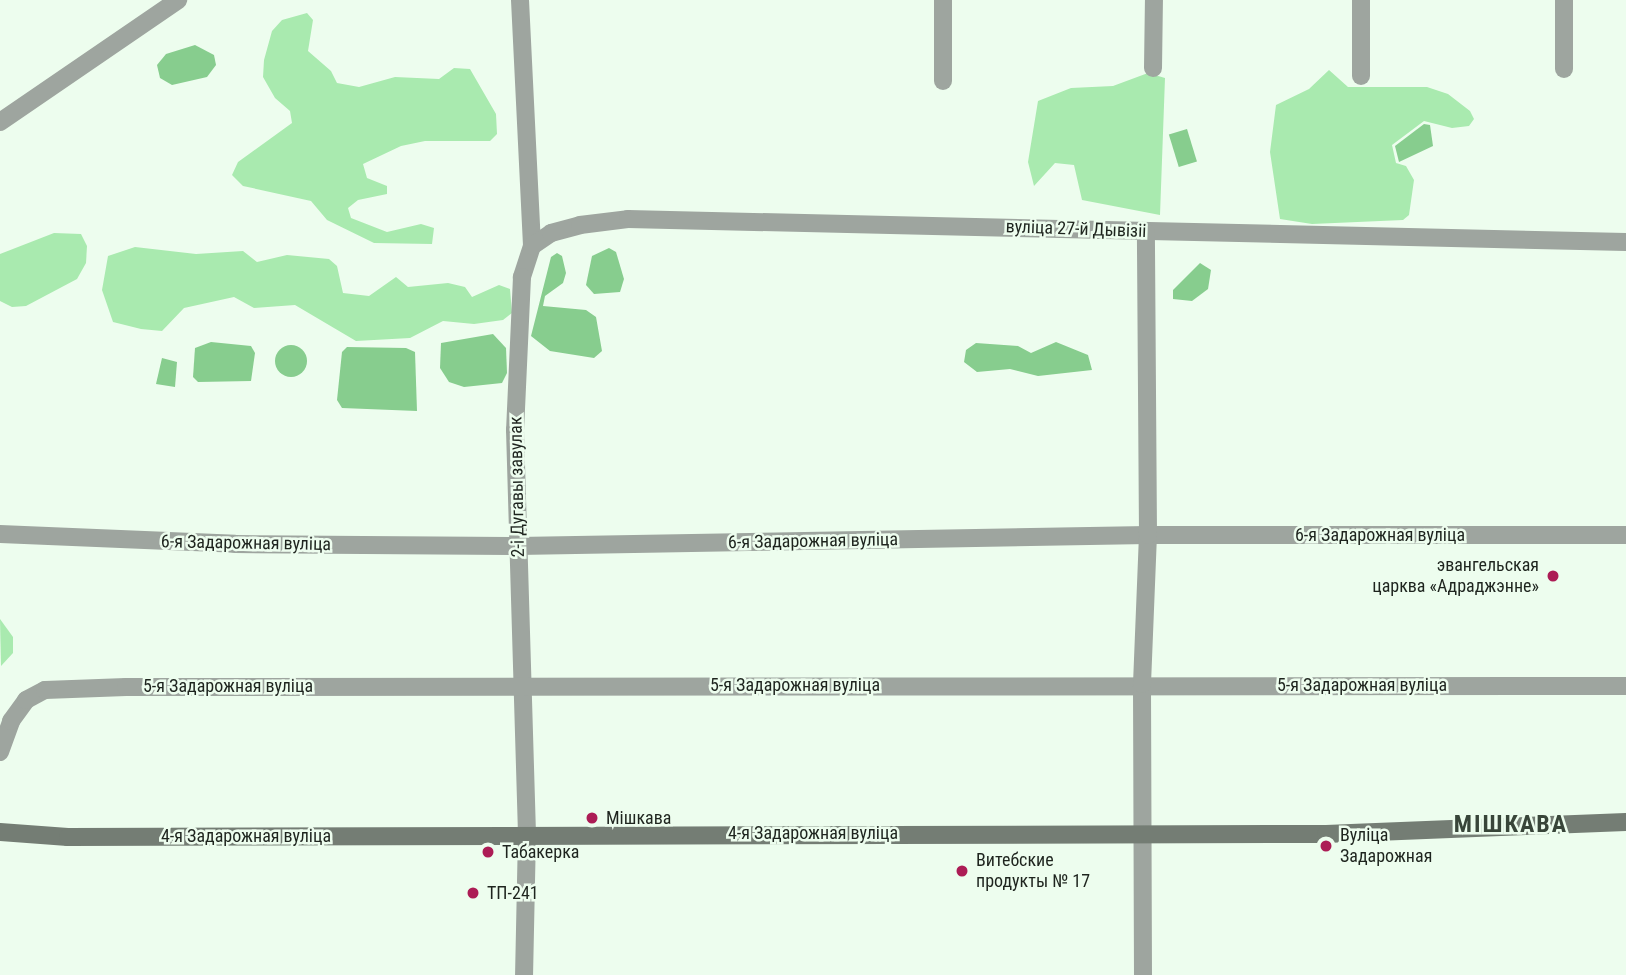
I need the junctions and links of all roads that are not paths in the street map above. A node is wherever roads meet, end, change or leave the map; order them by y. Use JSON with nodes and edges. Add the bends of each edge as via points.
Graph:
{"nodes":[{"id":1,"x":178,"y":0,"type":"edge"},
{"id":2,"x":520,"y":0,"type":"edge"},
{"id":3,"x":943,"y":0,"type":"edge"},
{"id":4,"x":1154,"y":0,"type":"edge"},
{"id":5,"x":1361,"y":0,"type":"edge"},
{"id":6,"x":1564,"y":0,"type":"edge"},
{"id":7,"x":1153,"y":68,"type":"dead end"},
{"id":8,"x":1564,"y":69,"type":"dead end"},
{"id":9,"x":1361,"y":76,"type":"dead end"},
{"id":10,"x":943,"y":81,"type":"dead end"},
{"id":11,"x":0,"y":122,"type":"edge"},
{"id":12,"x":1146,"y":232,"type":"junction"},
{"id":13,"x":1626,"y":242,"type":"edge"},
{"id":14,"x":532,"y":246,"type":"junction"},
{"id":15,"x":0,"y":534,"type":"edge"},
{"id":16,"x":1148,"y":535,"type":"junction"},
{"id":17,"x":1626,"y":535,"type":"edge"},
{"id":18,"x":518,"y":546,"type":"junction"},
{"id":19,"x":1142,"y":684,"type":"junction"},
{"id":20,"x":522,"y":685,"type":"junction"},
{"id":21,"x":1626,"y":686,"type":"edge"},
{"id":22,"x":0,"y":752,"type":"edge"},
{"id":23,"x":1626,"y":822,"type":"edge"},
{"id":24,"x":0,"y":832,"type":"edge"},
{"id":25,"x":1145,"y":833,"type":"junction"},
{"id":26,"x":527,"y":834,"type":"junction"},
{"id":27,"x":524,"y":975,"type":"edge"},
{"id":28,"x":1143,"y":975,"type":"edge"}],
"edges":[{"from":1,"to":11,"type":"street"},
{"from":2,"to":14,"type":"street","name":"2-і Дугавы завулак"},
{"from":3,"to":10,"type":"street"},
{"from":4,"to":7,"type":"street"},
{"from":5,"to":9,"type":"street"},
{"from":6,"to":8,"type":"street"},
{"from":12,"to":13,"type":"street","name":"вуліца 27-й Дывізіі"},
{"from":12,"to":14,"type":"street","name":"вуліца 27-й Дывізіі","via":[[628,219],[570,228]]},
{"from":12,"to":16,"type":"street"},
{"from":14,"to":18,"type":"street","name":"2-і Дугавы завулак","via":[[522,277],[515,430]]},
{"from":15,"to":18,"type":"street","name":"6-я Задарожная вуліца","via":[[235,544]]},
{"from":16,"to":17,"type":"street","name":"6-я Задарожная вуліца"},
{"from":16,"to":18,"type":"street","name":"6-я Задарожная вуліца"},
{"from":16,"to":19,"type":"street"},
{"from":18,"to":20,"type":"street","name":"2-і Дугавы завулак"},
{"from":19,"to":20,"type":"street","name":"5-я Задарожная вуліца"},
{"from":19,"to":21,"type":"street","name":"5-я Задарожная вуліца"},
{"from":19,"to":25,"type":"street"},
{"from":20,"to":22,"type":"street","name":"5-я Задарожная вуліца","via":[[45,690],[26,699],[10,721]]},
{"from":20,"to":26,"type":"street","name":"2-і Дугавы завулак"},
{"from":23,"to":25,"type":"main road","name":"4-я Задарожная вуліца","via":[[1326,834]]},
{"from":24,"to":26,"type":"main road","name":"4-я Задарожная вуліца","via":[[68,837]]},
{"from":25,"to":26,"type":"main road","name":"4-я Задарожная вуліца"},
{"from":25,"to":28,"type":"street"},
{"from":26,"to":27,"type":"street","name":"2-і Дугавы завулак"}]}
